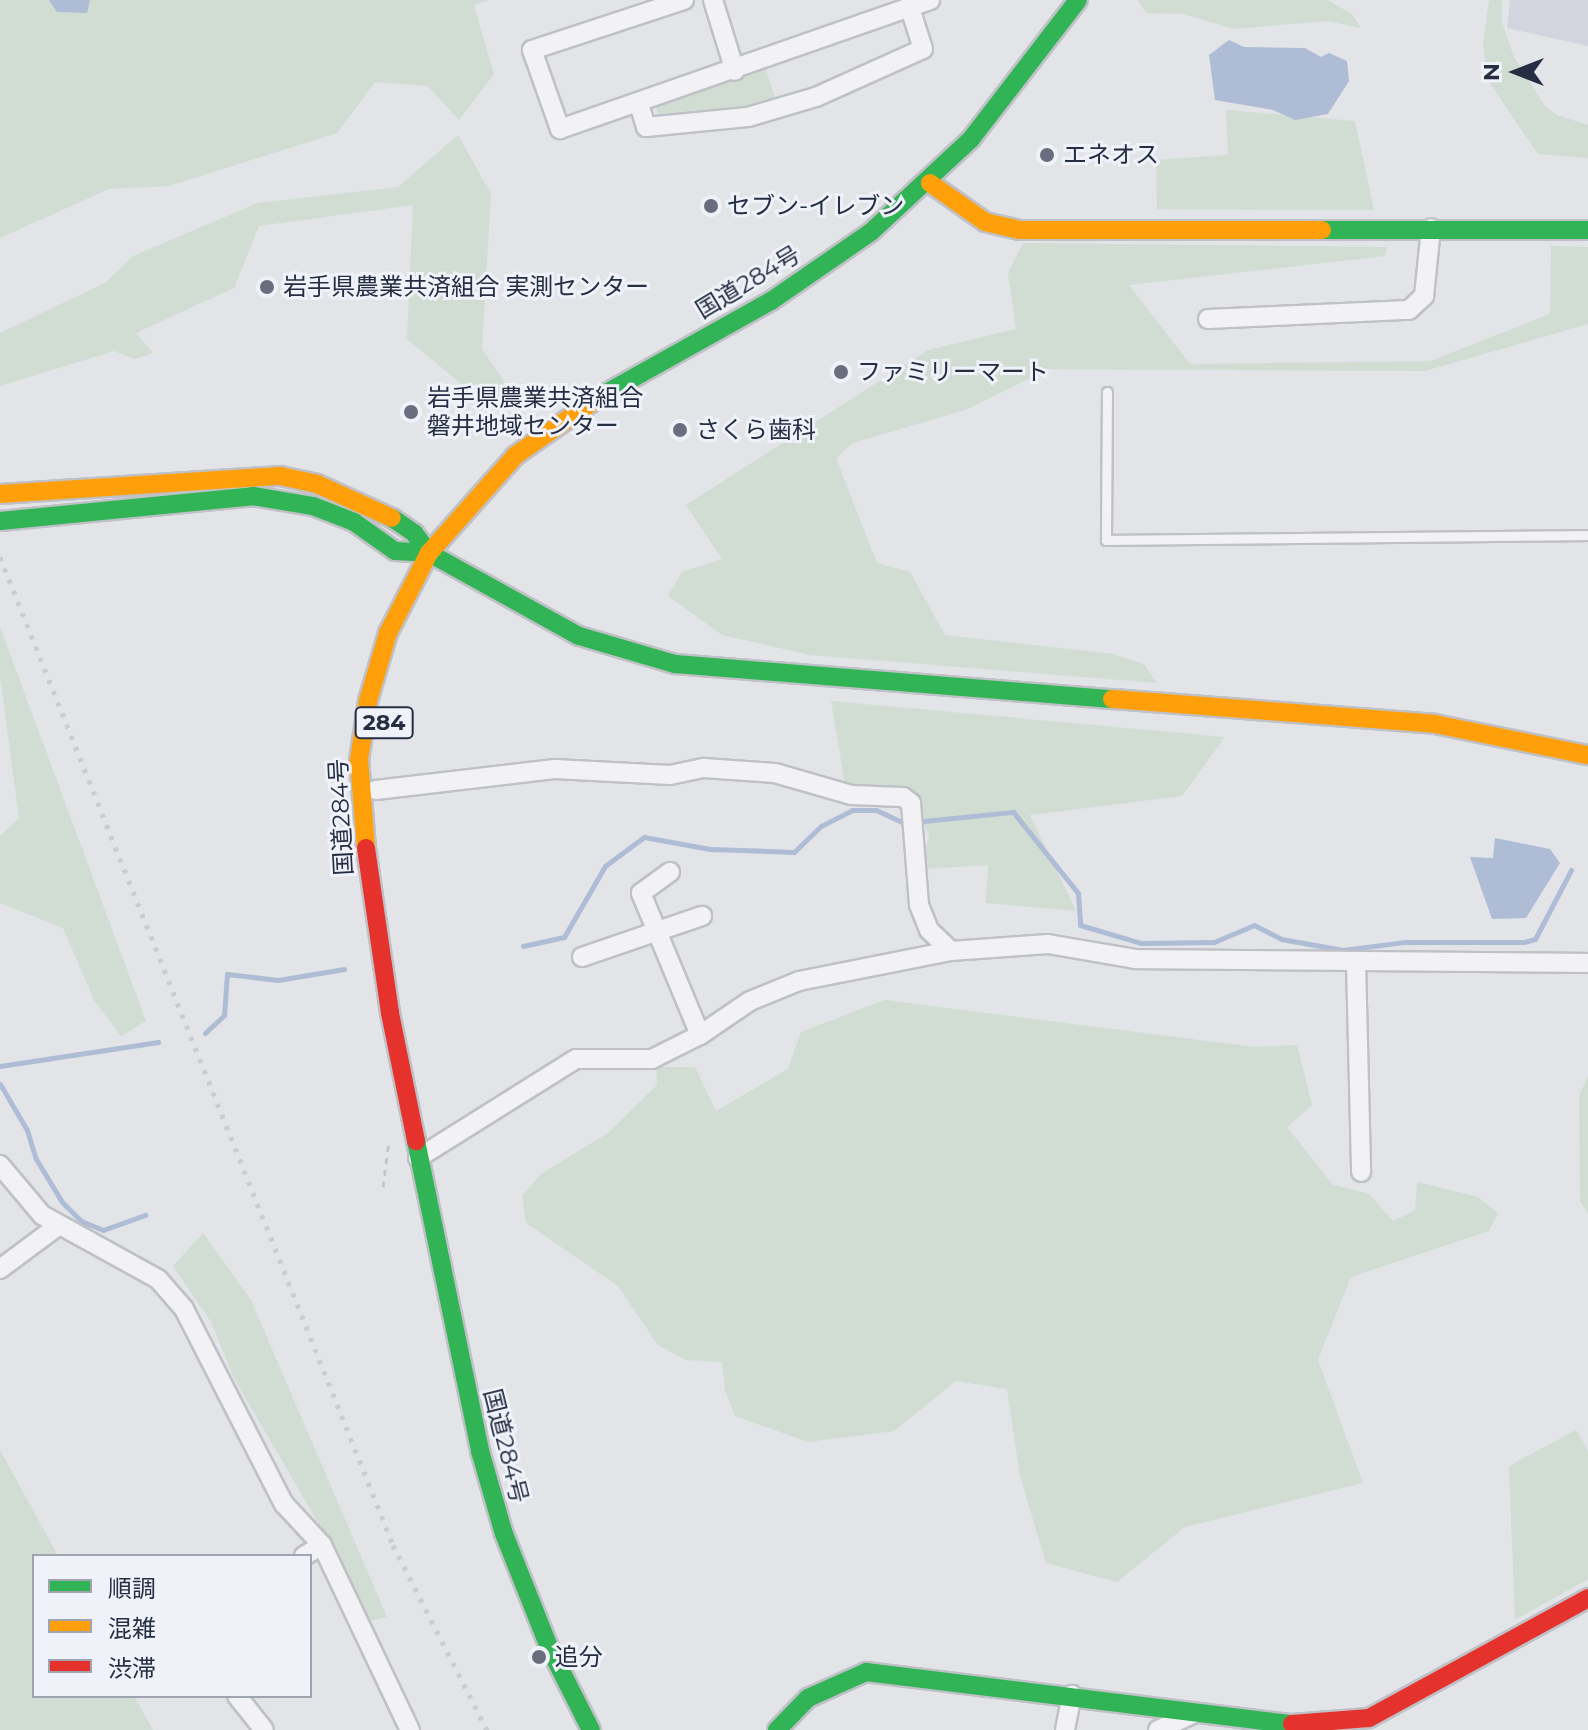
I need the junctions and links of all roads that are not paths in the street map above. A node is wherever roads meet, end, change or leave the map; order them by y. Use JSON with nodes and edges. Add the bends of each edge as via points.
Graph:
{"nodes":[{"id":1,"x":684,"y":0,"type":"edge"},
{"id":2,"x":713,"y":0,"type":"edge"},
{"id":3,"x":930,"y":0,"type":"edge"},
{"id":4,"x":1052,"y":0,"type":"edge"},
{"id":5,"x":1092,"y":0,"type":"edge"},
{"id":6,"x":1073,"y":7,"type":"edge"},
{"id":7,"x":910,"y":8,"type":"junction"},
{"id":8,"x":735,"y":71,"type":"junction"},
{"id":9,"x":639,"y":104,"type":"junction"},
{"id":10,"x":930,"y":183,"type":"junction"},
{"id":11,"x":950,"y":188,"type":"junction"},
{"id":12,"x":1431,"y":228,"type":"junction"},
{"id":13,"x":903,"y":230,"type":"dead end"},
{"id":14,"x":1588,"y":230,"type":"edge"},
{"id":15,"x":1208,"y":319,"type":"dead end"},
{"id":16,"x":1107,"y":392,"type":"dead end"},
{"id":17,"x":1,"y":494,"type":"edge"},
{"id":18,"x":6,"y":520,"type":"edge"},
{"id":19,"x":1588,"y":535,"type":"edge"},
{"id":20,"x":429,"y":553,"type":"junction"},
{"id":21,"x":446,"y":562,"type":"junction"},
{"id":22,"x":418,"y":618,"type":"dead end"},
{"id":23,"x":402,"y":661,"type":"dead end"},
{"id":24,"x":1588,"y":755,"type":"edge"},
{"id":25,"x":376,"y":790,"type":"junction"},
{"id":26,"x":670,"y":872,"type":"dead end"},
{"id":27,"x":702,"y":916,"type":"dead end"},
{"id":28,"x":657,"y":933,"type":"junction"},
{"id":29,"x":951,"y":951,"type":"junction"},
{"id":30,"x":582,"y":957,"type":"dead end"},
{"id":31,"x":1356,"y":962,"type":"junction"},
{"id":32,"x":1588,"y":963,"type":"edge"},
{"id":33,"x":700,"y":1035,"type":"junction"},
{"id":34,"x":437,"y":1147,"type":"junction"},
{"id":35,"x":418,"y":1158,"type":"junction"},
{"id":36,"x":0,"y":1165,"type":"edge"},
{"id":37,"x":1361,"y":1172,"type":"dead end"},
{"id":38,"x":58,"y":1226,"type":"junction"},
{"id":39,"x":0,"y":1269,"type":"edge"},
{"id":40,"x":499,"y":1440,"type":"dead end"},
{"id":41,"x":322,"y":1545,"type":"junction"},
{"id":42,"x":307,"y":1554,"type":"edge"},
{"id":43,"x":1588,"y":1598,"type":"edge"},
{"id":44,"x":563,"y":1629,"type":"dead end"},
{"id":45,"x":1072,"y":1695,"type":"junction"},
{"id":46,"x":239,"y":1698,"type":"edge"},
{"id":47,"x":1195,"y":1713,"type":"junction"},
{"id":48,"x":1223,"y":1724,"type":"edge"},
{"id":49,"x":264,"y":1730,"type":"edge"},
{"id":50,"x":410,"y":1730,"type":"edge"},
{"id":51,"x":591,"y":1730,"type":"edge"},
{"id":52,"x":609,"y":1730,"type":"edge"},
{"id":53,"x":777,"y":1730,"type":"edge"},
{"id":54,"x":1065,"y":1730,"type":"edge"},
{"id":55,"x":1158,"y":1730,"type":"edge"}],
"edges":[{"from":1,"to":9,"type":"street","via":[[532,50],[560,129]]},
{"from":2,"to":8,"type":"street"},
{"from":3,"to":7,"type":"street"},
{"from":4,"to":6,"type":"street"},
{"from":5,"to":11,"type":"main road"},
{"from":6,"to":10,"type":"main road","name":"国道284号","number":"284","via":[[971,139]]},
{"from":7,"to":8,"type":"street"},
{"from":7,"to":9,"type":"street","via":[[923,49],[816,97],[748,117],[646,127]]},
{"from":8,"to":9,"type":"street"},
{"from":10,"to":11,"type":"main road"},
{"from":10,"to":20,"type":"main road","name":"国道284号","number":"284","via":[[871,232],[771,301],[629,377],[516,455]]},
{"from":11,"to":12,"type":"main road","via":[[985,222],[1019,230]]},
{"from":12,"to":14,"type":"main road"},
{"from":12,"to":15,"type":"street","via":[[1424,296],[1409,310]]},
{"from":13,"to":21,"type":"main road","name":"国道284号","via":[[790,311],[621,407],[532,469],[471,528]]},
{"from":16,"to":19,"type":"lane","via":[[1106,540]]},
{"from":17,"to":20,"type":"main road","via":[[280,476],[317,484],[381,511],[414,533]]},
{"from":18,"to":20,"type":"main road","via":[[253,496],[313,506],[354,522],[395,551]]},
{"from":20,"to":21,"type":"main road"},
{"from":20,"to":35,"type":"main road","name":"国道284号","number":"284","via":[[388,633],[359,760],[369,883]]},
{"from":21,"to":22,"type":"main road","name":"国道284号"},
{"from":21,"to":24,"type":"main road","via":[[579,636],[675,664],[1435,724]]},
{"from":23,"to":25,"type":"main road","name":"国道284号","number":"284","via":[[383,729]]},
{"from":25,"to":29,"type":"street","via":[[555,769],[670,775],[704,768],[775,773],[851,795],[903,797],[911,803],[919,905],[929,930]]},
{"from":25,"to":34,"type":"main road","name":"国道284号","number":"284","via":[[379,852]]},
{"from":26,"to":28,"type":"street","via":[[641,893]]},
{"from":27,"to":28,"type":"street"},
{"from":28,"to":30,"type":"street"},
{"from":28,"to":33,"type":"street"},
{"from":29,"to":31,"type":"street","via":[[1048,944],[1135,959]]},
{"from":29,"to":33,"type":"street","via":[[799,981],[750,1001]]},
{"from":31,"to":32,"type":"street"},
{"from":31,"to":37,"type":"street"},
{"from":33,"to":34,"type":"street","via":[[652,1059],[576,1059]]},
{"from":34,"to":35,"type":"street"},
{"from":34,"to":40,"type":"main road","name":"国道284号","number":"284"},
{"from":35,"to":51,"type":"main road","name":"国道284号","number":"284","via":[[480,1451],[504,1534],[549,1647]]},
{"from":36,"to":38,"type":"street","via":[[42,1215]]},
{"from":38,"to":39,"type":"street"},
{"from":38,"to":41,"type":"street","via":[[158,1279],[184,1309],[284,1504]]},
{"from":41,"to":42,"type":"street"},
{"from":41,"to":50,"type":"street"},
{"from":43,"to":48,"type":"main road","via":[[1369,1718]]},
{"from":44,"to":52,"type":"main road"},
{"from":45,"to":47,"type":"main road"},
{"from":45,"to":53,"type":"main road","via":[[866,1672],[808,1698]]},
{"from":45,"to":54,"type":"street"},
{"from":46,"to":49,"type":"street"},
{"from":47,"to":48,"type":"main road"},
{"from":47,"to":55,"type":"street"}]}
